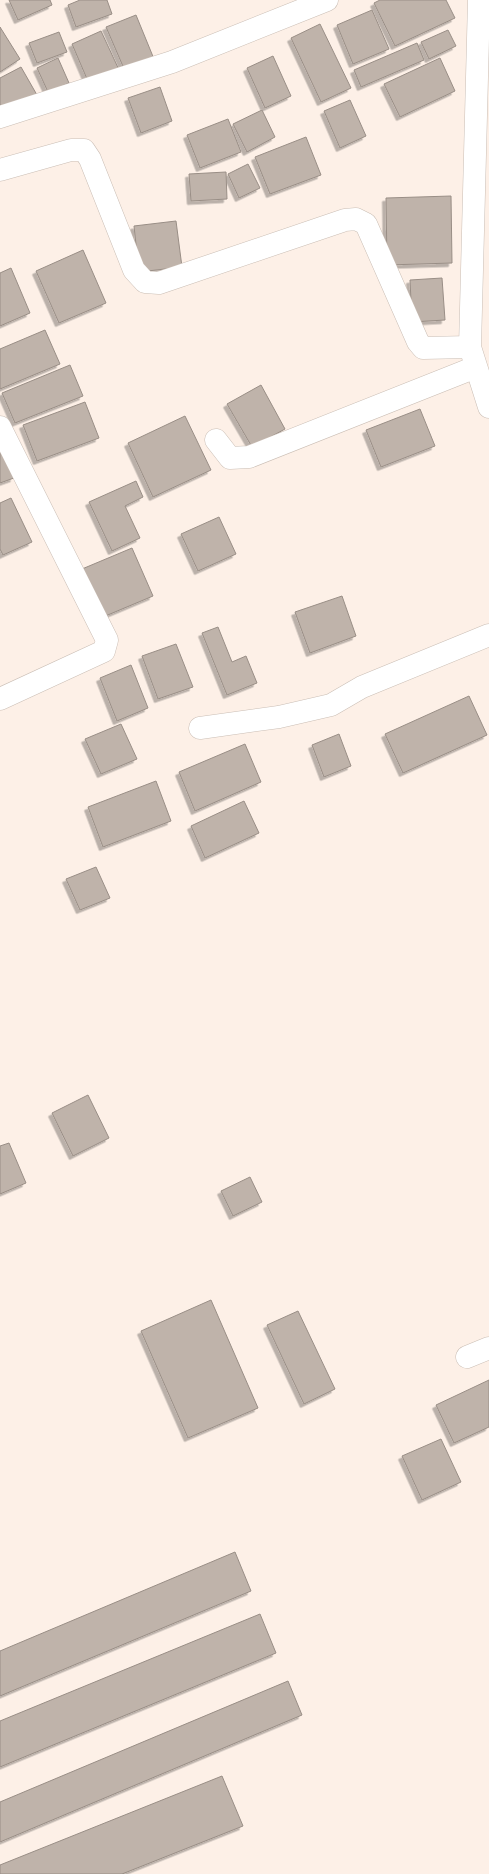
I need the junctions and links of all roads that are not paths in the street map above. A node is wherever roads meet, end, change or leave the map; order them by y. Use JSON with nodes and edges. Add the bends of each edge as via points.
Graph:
{"nodes":[{"id":1,"x":328,"y":0,"type":"edge"},
{"id":2,"x":479,"y":0,"type":"edge"},
{"id":3,"x":0,"y":116,"type":"edge"},
{"id":4,"x":0,"y":170,"type":"edge"},
{"id":5,"x":473,"y":357,"type":"junction"},
{"id":6,"x":489,"y":407,"type":"edge"},
{"id":7,"x":0,"y":426,"type":"edge"},
{"id":8,"x":216,"y":440,"type":"dead end"},
{"id":9,"x":489,"y":635,"type":"edge"},
{"id":10,"x":0,"y":699,"type":"edge"},
{"id":11,"x":200,"y":728,"type":"dead end"},
{"id":12,"x":489,"y":1348,"type":"edge"},
{"id":13,"x":467,"y":1356,"type":"dead end"}],
"edges":[{"from":1,"to":3,"type":"street","via":[[172,62]]},
{"from":2,"to":5,"type":"street"},
{"from":4,"to":5,"type":"street","via":[[71,150],[84,150],[90,159],[134,270],[145,282],[159,283],[345,220],[356,219],[366,224],[421,345],[424,348]]},
{"from":5,"to":6,"type":"street"},
{"from":5,"to":8,"type":"street","via":[[249,457],[230,458]]},
{"from":7,"to":10,"type":"street","via":[[107,640],[104,651]]},
{"from":9,"to":11,"type":"street","via":[[362,687],[331,705],[279,717]]},
{"from":12,"to":13,"type":"street"}]}
